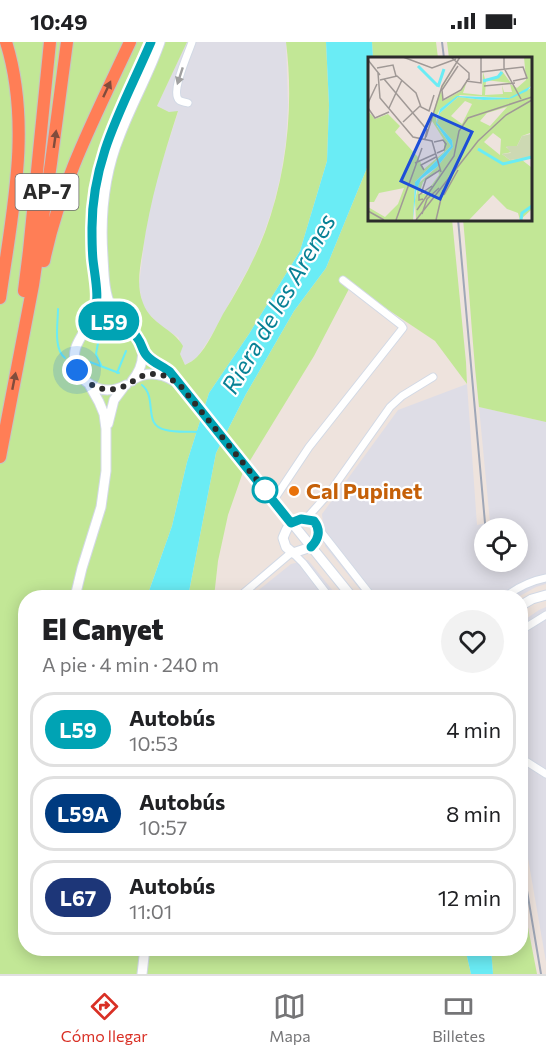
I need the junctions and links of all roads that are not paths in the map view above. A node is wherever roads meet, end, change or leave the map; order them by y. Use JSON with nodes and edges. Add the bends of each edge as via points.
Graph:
{"nodes":[{"id":1,"x":6,"y":42,"type":"edge"},
{"id":2,"x":50,"y":42,"type":"edge"},
{"id":3,"x":67,"y":42,"type":"edge"},
{"id":4,"x":130,"y":42,"type":"edge"},
{"id":5,"x":152,"y":42,"type":"edge"},
{"id":6,"x":160,"y":42,"type":"edge"},
{"id":7,"x":165,"y":42,"type":"edge"},
{"id":8,"x":192,"y":42,"type":"edge"},
{"id":9,"x":153,"y":62,"type":"junction"},
{"id":10,"x":188,"y":103,"type":"dead end"},
{"id":11,"x":343,"y":280,"type":"dead end"},
{"id":12,"x":0,"y":298,"type":"edge"},
{"id":13,"x":130,"y":328,"type":"junction"},
{"id":14,"x":85,"y":331,"type":"junction"},
{"id":15,"x":23,"y":342,"type":"junction"},
{"id":16,"x":142,"y":350,"type":"junction"},
{"id":17,"x":19,"y":357,"type":"junction"},
{"id":18,"x":433,"y":377,"type":"dead end"},
{"id":19,"x":129,"y":383,"type":"junction"},
{"id":20,"x":89,"y":384,"type":"junction"},
{"id":21,"x":181,"y":386,"type":"junction"},
{"id":22,"x":106,"y":429,"type":"junction"},
{"id":23,"x":0,"y":457,"type":"edge"},
{"id":24,"x":273,"y":501,"type":"junction"},
{"id":25,"x":291,"y":523,"type":"junction"},
{"id":26,"x":312,"y":523,"type":"junction"},
{"id":27,"x":303,"y":549,"type":"junction"},
{"id":28,"x":335,"y":549,"type":"junction"},
{"id":29,"x":546,"y":578,"type":"edge"},
{"id":30,"x":77,"y":590,"type":"edge"},
{"id":31,"x":248,"y":590,"type":"edge"},
{"id":32,"x":324,"y":590,"type":"edge"},
{"id":33,"x":345,"y":590,"type":"edge"},
{"id":34,"x":367,"y":590,"type":"edge"},
{"id":35,"x":515,"y":590,"type":"edge"},
{"id":36,"x":546,"y":595,"type":"edge"},
{"id":37,"x":528,"y":601,"type":"edge"},
{"id":38,"x":546,"y":615,"type":"edge"},
{"id":39,"x":528,"y":626,"type":"edge"},
{"id":40,"x":528,"y":763,"type":"edge"},
{"id":41,"x":546,"y":774,"type":"edge"},
{"id":42,"x":144,"y":956,"type":"edge"},
{"id":43,"x":142,"y":974,"type":"edge"}],
"edges":[{"from":1,"to":12,"type":"highway","number":"AP-7","via":[[16,91],[19,134]]},
{"from":2,"to":17,"type":"highway","via":[[19,324]]},
{"from":15,"to":3,"type":"highway","number":"AP-7","one_way":true},
{"from":15,"to":4,"type":"highway","one_way":true,"via":[[33,325],[45,257],[66,181]]},
{"from":5,"to":14,"type":"main road","via":[[114,123],[99,170],[92,219],[97,304]]},
{"from":6,"to":9,"type":"main road"},
{"from":7,"to":9,"type":"main road"},
{"from":8,"to":10,"type":"street","one_way":true,"via":[[176,90],[179,100]]},
{"from":9,"to":13,"type":"main road","via":[[119,137],[103,205],[107,294],[113,312]]},
{"from":11,"to":24,"type":"street","via":[[403,328],[309,447]]},
{"from":13,"to":14,"type":"main road","via":[[108,321]]},
{"from":13,"to":16,"type":"main road"},
{"from":14,"to":20,"type":"main road","via":[[74,356],[77,370]]},
{"from":15,"to":17,"type":"highway","number":"AP-7"},
{"from":16,"to":19,"type":"main road","via":[[142,364]]},
{"from":16,"to":21,"type":"main road"},
{"from":23,"to":17,"type":"highway","number":"AP-7","one_way":true},
{"from":18,"to":26,"type":"street","via":[[390,407],[317,508]]},
{"from":19,"to":20,"type":"main road","via":[[108,390]]},
{"from":19,"to":21,"type":"main road","via":[[144,375],[159,374]]},
{"from":19,"to":22,"type":"main road","via":[[114,400]]},
{"from":20,"to":22,"type":"main road","via":[[102,409]]},
{"from":21,"to":24,"type":"main road"},
{"from":22,"to":30,"type":"main road","via":[[104,494]]},
{"from":24,"to":25,"type":"main road"},
{"from":25,"to":26,"type":"main road","via":[[301,519]]},
{"from":25,"to":27,"type":"main road"},
{"from":25,"to":27,"type":"main road","via":[[283,538],[286,547]]},
{"from":26,"to":27,"type":"main road","via":[[319,533]]},
{"from":26,"to":28,"type":"street"},
{"from":27,"to":28,"type":"street","via":[[327,543]]},
{"from":27,"to":31,"type":"street"},
{"from":27,"to":32,"type":"street","via":[[303,563]]},
{"from":27,"to":33,"type":"main road"},
{"from":28,"to":34,"type":"street"},
{"from":29,"to":35,"type":"street"},
{"from":36,"to":37,"type":"main road"},
{"from":38,"to":39,"type":"street"},
{"from":40,"to":41,"type":"street"},
{"from":42,"to":43,"type":"main road"}]}
